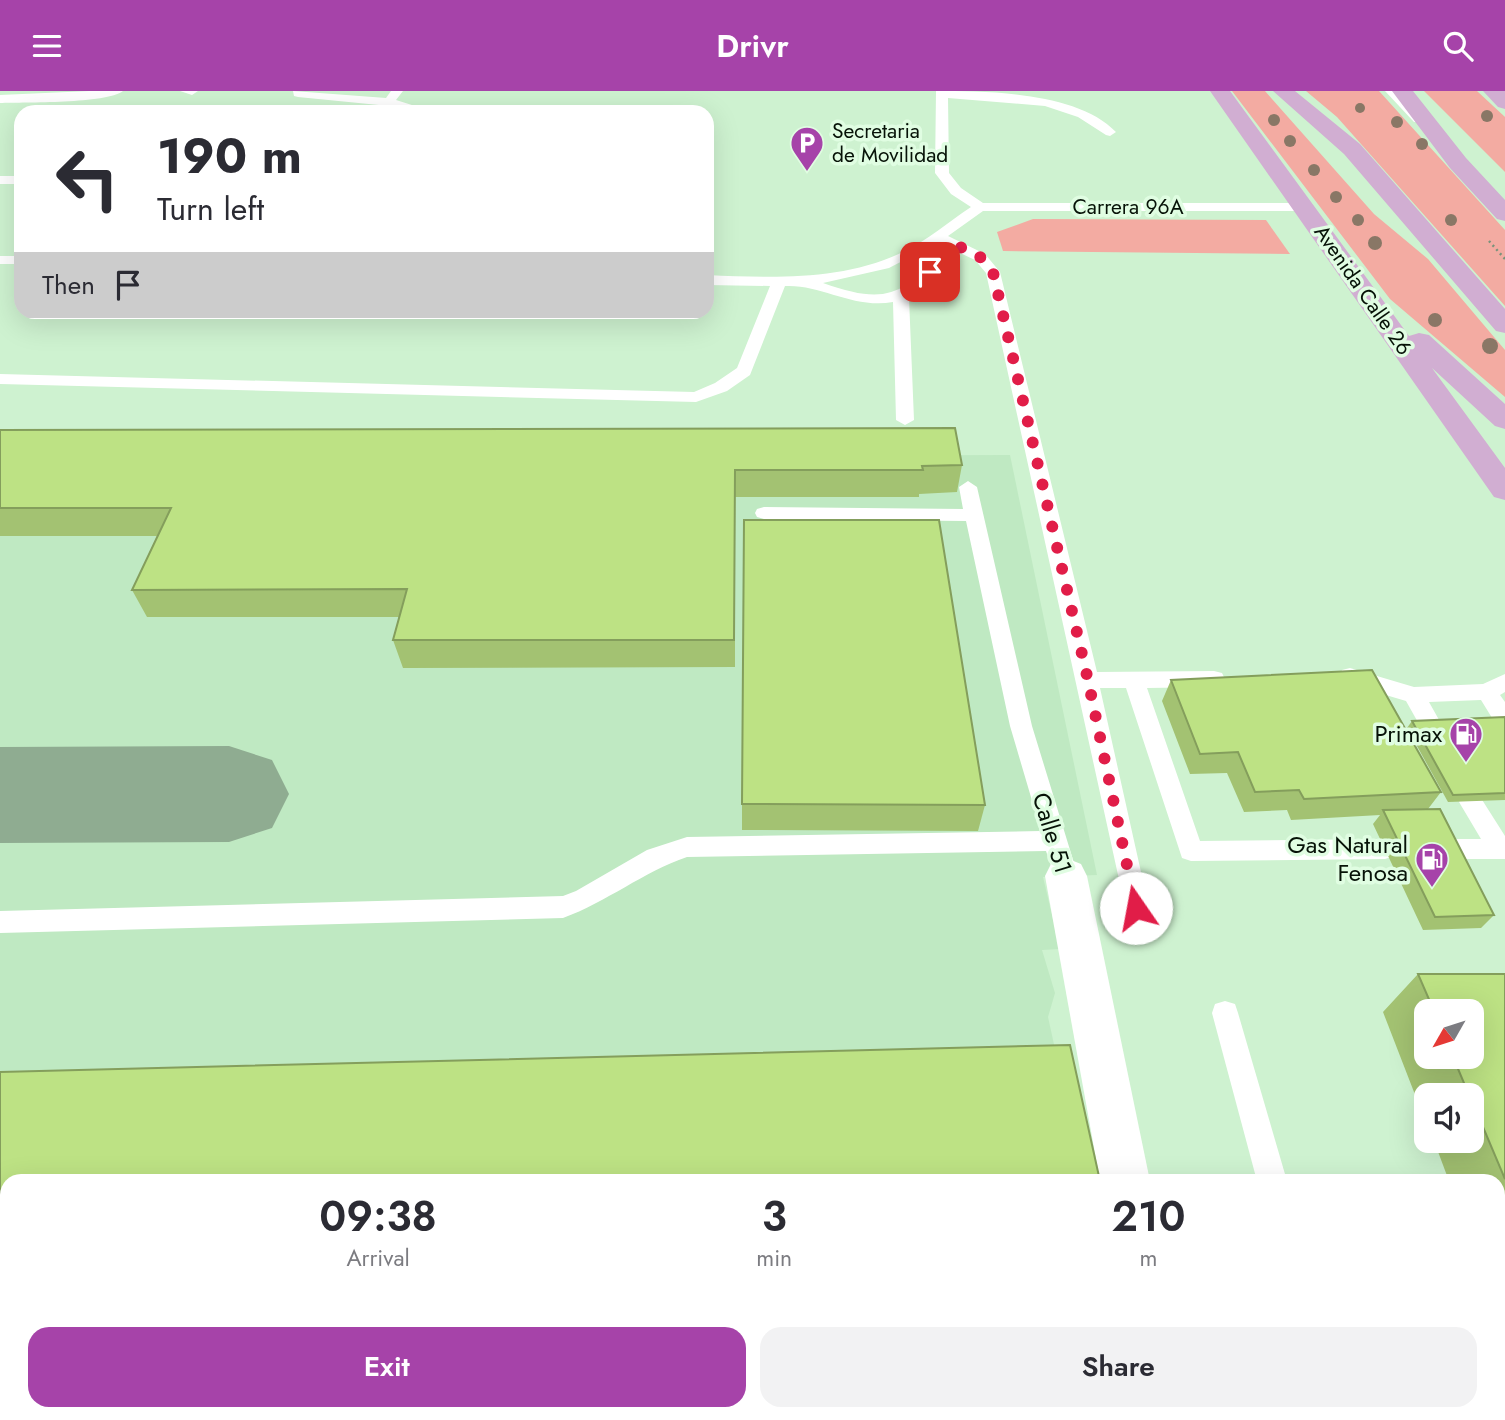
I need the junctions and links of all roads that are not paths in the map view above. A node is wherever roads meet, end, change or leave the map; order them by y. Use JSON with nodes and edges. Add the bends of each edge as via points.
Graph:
{"nodes":[{"id":1,"x":117,"y":91,"type":"edge"},
{"id":2,"x":186,"y":91,"type":"edge"},
{"id":3,"x":192,"y":91,"type":"edge"},
{"id":4,"x":300,"y":91,"type":"edge"},
{"id":5,"x":397,"y":91,"type":"edge"},
{"id":6,"x":1220,"y":91,"type":"edge"},
{"id":7,"x":1285,"y":91,"type":"edge"},
{"id":8,"x":1391,"y":91,"type":"edge"},
{"id":9,"x":1402,"y":91,"type":"edge"},
{"id":10,"x":1493,"y":91,"type":"edge"},
{"id":11,"x":942,"y":92,"type":"edge"},
{"id":12,"x":993,"y":94,"type":"edge"},
{"id":13,"x":0,"y":99,"type":"edge"},
{"id":14,"x":389,"y":102,"type":"junction"},
{"id":15,"x":1505,"y":103,"type":"edge"},
{"id":16,"x":401,"y":105,"type":"edge"},
{"id":17,"x":1110,"y":132,"type":"dead end"},
{"id":18,"x":1458,"y":163,"type":"junction"},
{"id":19,"x":980,"y":207,"type":"junction"},
{"id":20,"x":1304,"y":207,"type":"junction"},
{"id":21,"x":1505,"y":213,"type":"edge"},
{"id":22,"x":937,"y":236,"type":"junction"},
{"id":23,"x":956,"y":245,"type":"junction"},
{"id":24,"x":980,"y":257,"type":"joint"},
{"id":25,"x":1353,"y":276,"type":"junction"},
{"id":26,"x":714,"y":279,"type":"edge"},
{"id":27,"x":805,"y":282,"type":"junction"},
{"id":28,"x":778,"y":283,"type":"junction"},
{"id":29,"x":901,"y":297,"type":"junction"},
{"id":30,"x":1505,"y":325,"type":"edge"},
{"id":31,"x":0,"y":379,"type":"edge"},
{"id":32,"x":905,"y":420,"type":"dead end"},
{"id":33,"x":1505,"y":421,"type":"edge"},
{"id":34,"x":968,"y":487,"type":"dead end"},
{"id":35,"x":1505,"y":490,"type":"edge"},
{"id":36,"x":764,"y":513,"type":"dead end"},
{"id":37,"x":972,"y":515,"type":"junction"},
{"id":38,"x":1324,"y":677,"type":"edge"},
{"id":39,"x":1242,"y":678,"type":"edge"},
{"id":40,"x":1088,"y":680,"type":"junction"},
{"id":41,"x":1134,"y":680,"type":"junction"},
{"id":42,"x":1496,"y":687,"type":"edge"},
{"id":43,"x":1414,"y":695,"type":"junction"},
{"id":44,"x":1505,"y":720,"type":"edge"},
{"id":45,"x":1432,"y":727,"type":"edge"},
{"id":46,"x":1471,"y":801,"type":"edge"},
{"id":47,"x":1385,"y":849,"type":"dead end"},
{"id":48,"x":1441,"y":849,"type":"edge"},
{"id":49,"x":1502,"y":849,"type":"edge"},
{"id":50,"x":1060,"y":858,"type":"junction"},
{"id":51,"x":1136,"y":908,"type":"dead end"},
{"id":52,"x":0,"y":922,"type":"edge"},
{"id":53,"x":1225,"y":1013,"type":"dead end"},
{"id":54,"x":1124,"y":1174,"type":"edge"},
{"id":55,"x":1270,"y":1174,"type":"edge"}],
"edges":[{"from":1,"to":13,"type":"lane"},
{"from":2,"to":3,"type":"lane"},
{"from":4,"to":14,"type":"lane"},
{"from":5,"to":14,"type":"lane"},
{"from":6,"to":20,"type":"main road","name":"Avenida Calle 26"},
{"from":7,"to":30,"type":"main road","via":[[1360,157]]},
{"from":8,"to":18,"type":"lane"},
{"from":9,"to":18,"type":"main road"},
{"from":10,"to":15,"type":"main road"},
{"from":11,"to":12,"type":"lane"},
{"from":11,"to":19,"type":"lane","via":[[942,173],[956,191]]},
{"from":12,"to":17,"type":"lane","via":[[1068,108]]},
{"from":14,"to":16,"type":"lane"},
{"from":18,"to":21,"type":"main road"},
{"from":19,"to":20,"type":"lane","name":"Carrera 96A"},
{"from":19,"to":22,"type":"lane"},
{"from":20,"to":25,"type":"main road","name":"Avenida Calle 26"},
{"from":22,"to":23,"type":"lane"},
{"from":22,"to":27,"type":"lane","via":[[881,266]]},
{"from":23,"to":24,"type":"lane"},
{"from":23,"to":29,"type":"lane"},
{"from":24,"to":40,"type":"lane","via":[[993,272]]},
{"from":25,"to":33,"type":"main road"},
{"from":25,"to":35,"type":"main road","name":"Avenida Calle 26"},
{"from":26,"to":28,"type":"lane"},
{"from":27,"to":28,"type":"lane"},
{"from":27,"to":29,"type":"lane","via":[[850,298]]},
{"from":28,"to":31,"type":"lane","via":[[744,371],[696,397]]},
{"from":29,"to":32,"type":"lane"},
{"from":34,"to":37,"type":"lane","name":"Calle 51"},
{"from":36,"to":37,"type":"lane"},
{"from":37,"to":50,"type":"lane","name":"Calle 51","via":[[1018,714]]},
{"from":38,"to":43,"type":"lane","via":[[1367,679]]},
{"from":39,"to":41,"type":"lane"},
{"from":40,"to":41,"type":"lane"},
{"from":40,"to":51,"type":"lane"},
{"from":41,"to":47,"type":"lane","via":[[1191,851]]},
{"from":42,"to":43,"type":"lane"},
{"from":42,"to":44,"type":"lane"},
{"from":43,"to":45,"type":"lane"},
{"from":46,"to":49,"type":"lane"},
{"from":48,"to":49,"type":"lane"},
{"from":50,"to":52,"type":"lane","via":[[687,847],[656,857],[563,907]]},
{"from":50,"to":54,"type":"street","name":"Calle 51"},
{"from":53,"to":55,"type":"lane"}]}
